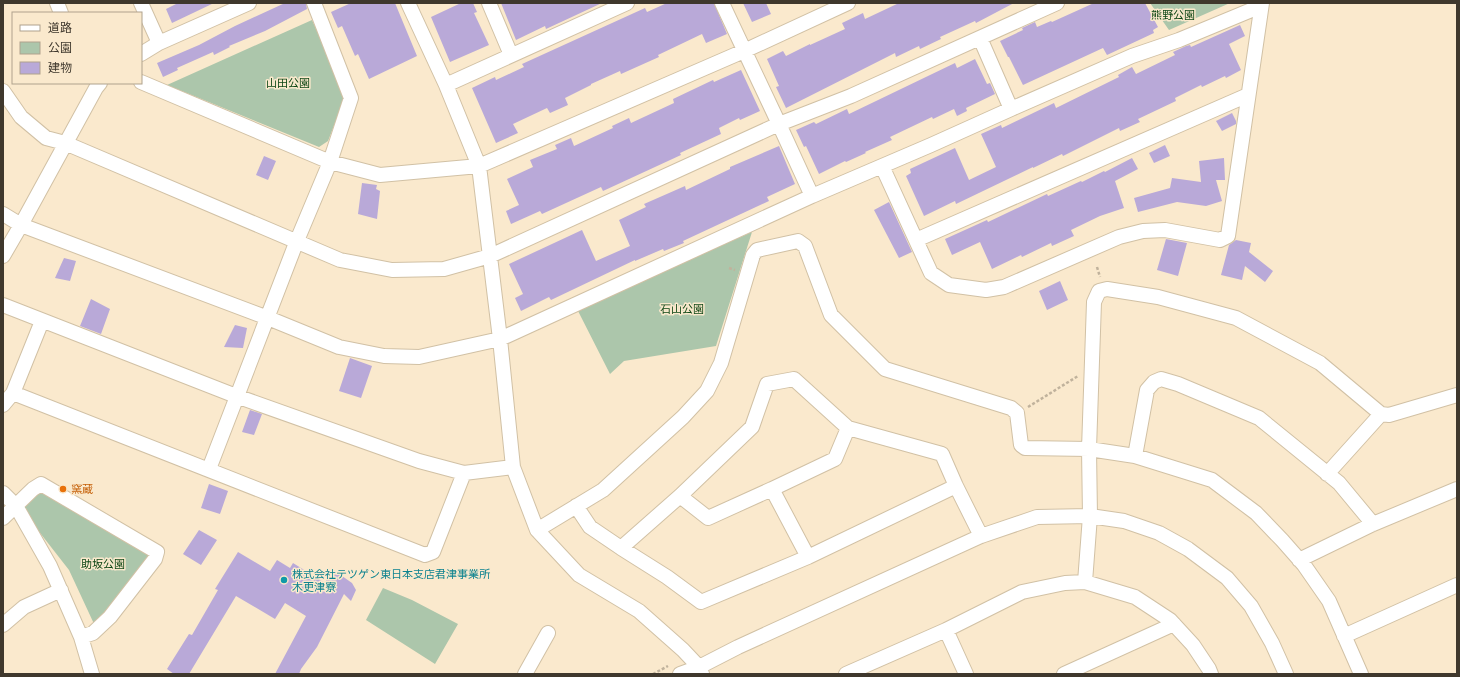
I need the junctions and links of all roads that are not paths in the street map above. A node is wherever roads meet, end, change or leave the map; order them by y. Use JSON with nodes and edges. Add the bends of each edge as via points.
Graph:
{"nodes":[{"id":1,"x":141,"y":3,"type":"edge"},
{"id":2,"x":249,"y":3,"type":"edge"},
{"id":3,"x":314,"y":3,"type":"edge"},
{"id":4,"x":408,"y":3,"type":"edge"},
{"id":5,"x":488,"y":3,"type":"edge"},
{"id":6,"x":627,"y":3,"type":"edge"},
{"id":7,"x":722,"y":3,"type":"edge"},
{"id":8,"x":848,"y":3,"type":"edge"},
{"id":9,"x":1056,"y":3,"type":"edge"},
{"id":10,"x":1261,"y":4,"type":"edge"},
{"id":11,"x":230,"y":7,"type":"edge"},
{"id":12,"x":980,"y":38,"type":"junction"},
{"id":13,"x":159,"y":44,"type":"junction"},
{"id":14,"x":744,"y":51,"type":"junction"},
{"id":15,"x":142,"y":53,"type":"edge"},
{"id":16,"x":511,"y":55,"type":"junction"},
{"id":17,"x":142,"y":82,"type":"edge"},
{"id":18,"x":99,"y":84,"type":"edge"},
{"id":19,"x":446,"y":85,"type":"junction"},
{"id":20,"x":3,"y":91,"type":"edge"},
{"id":21,"x":1248,"y":95,"type":"junction"},
{"id":22,"x":1010,"y":108,"type":"junction"},
{"id":23,"x":779,"y":124,"type":"junction"},
{"id":24,"x":64,"y":143,"type":"junction"},
{"id":25,"x":330,"y":162,"type":"junction"},
{"id":26,"x":479,"y":166,"type":"junction"},
{"id":27,"x":882,"y":166,"type":"junction"},
{"id":28,"x":812,"y":196,"type":"junction"},
{"id":29,"x":3,"y":214,"type":"edge"},
{"id":30,"x":21,"y":225,"type":"junction"},
{"id":31,"x":916,"y":240,"type":"junction"},
{"id":32,"x":296,"y":243,"type":"junction"},
{"id":33,"x":3,"y":256,"type":"edge"},
{"id":34,"x":490,"y":256,"type":"junction"},
{"id":35,"x":3,"y":305,"type":"edge"},
{"id":36,"x":268,"y":318,"type":"junction"},
{"id":37,"x":42,"y":321,"type":"junction"},
{"id":38,"x":500,"y":339,"type":"junction"},
{"id":39,"x":13,"y":393,"type":"junction"},
{"id":40,"x":1457,"y":395,"type":"edge"},
{"id":41,"x":236,"y":396,"type":"junction"},
{"id":42,"x":3,"y":405,"type":"edge"},
{"id":43,"x":1381,"y":414,"type":"junction"},
{"id":44,"x":848,"y":428,"type":"junction"},
{"id":45,"x":1089,"y":449,"type":"junction"},
{"id":46,"x":1135,"y":456,"type":"junction"},
{"id":47,"x":513,"y":467,"type":"junction"},
{"id":48,"x":209,"y":469,"type":"junction"},
{"id":49,"x":464,"y":473,"type":"junction"},
{"id":50,"x":1327,"y":474,"type":"junction"},
{"id":51,"x":956,"y":486,"type":"junction"},
{"id":52,"x":772,"y":489,"type":"junction"},
{"id":53,"x":1457,"y":489,"type":"edge"},
{"id":54,"x":3,"y":493,"type":"edge"},
{"id":55,"x":680,"y":496,"type":"junction"},
{"id":56,"x":16,"y":506,"type":"junction"},
{"id":57,"x":576,"y":506,"type":"junction"},
{"id":58,"x":1090,"y":516,"type":"junction"},
{"id":59,"x":3,"y":518,"type":"edge"},
{"id":60,"x":1373,"y":524,"type":"junction"},
{"id":61,"x":537,"y":530,"type":"junction"},
{"id":62,"x":981,"y":536,"type":"junction"},
{"id":63,"x":621,"y":548,"type":"junction"},
{"id":64,"x":808,"y":557,"type":"junction"},
{"id":65,"x":1299,"y":560,"type":"junction"},
{"id":66,"x":1085,"y":582,"type":"junction"},
{"id":67,"x":1457,"y":585,"type":"edge"},
{"id":68,"x":61,"y":590,"type":"junction"},
{"id":69,"x":1174,"y":624,"type":"junction"},
{"id":70,"x":3,"y":625,"type":"edge"},
{"id":71,"x":946,"y":630,"type":"junction"},
{"id":72,"x":548,"y":633,"type":"dead end"},
{"id":73,"x":1344,"y":636,"type":"junction"},
{"id":74,"x":81,"y":637,"type":"junction"},
{"id":75,"x":873,"y":668,"type":"edge"},
{"id":76,"x":700,"y":670,"type":"edge"},
{"id":77,"x":90,"y":673,"type":"edge"},
{"id":78,"x":525,"y":674,"type":"edge"},
{"id":79,"x":680,"y":674,"type":"edge"},
{"id":80,"x":846,"y":674,"type":"edge"},
{"id":81,"x":966,"y":674,"type":"edge"},
{"id":82,"x":1064,"y":674,"type":"edge"},
{"id":83,"x":1211,"y":674,"type":"edge"},
{"id":84,"x":1286,"y":674,"type":"edge"},
{"id":85,"x":1361,"y":674,"type":"edge"}],
"edges":[{"from":1,"to":13,"type":"street"},
{"from":2,"to":11,"type":"street"},
{"from":3,"to":25,"type":"street","via":[[352,98]]},
{"from":4,"to":19,"type":"street"},
{"from":5,"to":16,"type":"street"},
{"from":6,"to":16,"type":"street"},
{"from":7,"to":14,"type":"street"},
{"from":8,"to":14,"type":"street"},
{"from":9,"to":12,"type":"street"},
{"from":10,"to":21,"type":"street"},
{"from":10,"to":22,"type":"street"},
{"from":11,"to":13,"type":"street"},
{"from":12,"to":22,"type":"street"},
{"from":12,"to":23,"type":"street","via":[[851,96]]},
{"from":13,"to":15,"type":"street"},
{"from":14,"to":23,"type":"street"},
{"from":14,"to":26,"type":"street"},
{"from":16,"to":19,"type":"street"},
{"from":17,"to":25,"type":"street"},
{"from":18,"to":24,"type":"street"},
{"from":19,"to":26,"type":"street"},
{"from":20,"to":24,"type":"street","via":[[21,118],[46,138]]},
{"from":21,"to":31,"type":"street"},
{"from":21,"to":31,"type":"street","via":[[1228,236],[1220,240],[1165,230],[1143,231],[1119,237],[1004,287],[986,290],[949,285],[931,273]]},
{"from":22,"to":27,"type":"street"},
{"from":23,"to":28,"type":"street"},
{"from":23,"to":34,"type":"street"},
{"from":24,"to":30,"type":"street"},
{"from":24,"to":32,"type":"street"},
{"from":25,"to":26,"type":"street","via":[[380,175]]},
{"from":25,"to":32,"type":"street"},
{"from":26,"to":34,"type":"street"},
{"from":27,"to":28,"type":"street"},
{"from":27,"to":31,"type":"street"},
{"from":28,"to":38,"type":"street"},
{"from":29,"to":30,"type":"street"},
{"from":30,"to":33,"type":"street"},
{"from":30,"to":36,"type":"street"},
{"from":32,"to":34,"type":"street","via":[[340,260],[392,270],[444,269]]},
{"from":32,"to":36,"type":"street"},
{"from":34,"to":38,"type":"street"},
{"from":35,"to":37,"type":"street"},
{"from":36,"to":38,"type":"street","via":[[339,347],[384,356],[419,357]]},
{"from":36,"to":41,"type":"street"},
{"from":37,"to":39,"type":"street"},
{"from":37,"to":41,"type":"street"},
{"from":38,"to":47,"type":"street"},
{"from":39,"to":42,"type":"street"},
{"from":39,"to":48,"type":"street"},
{"from":40,"to":43,"type":"street","via":[[1389,415]]},
{"from":41,"to":48,"type":"street"},
{"from":41,"to":49,"type":"street","via":[[419,461]]},
{"from":43,"to":45,"type":"street","via":[[1320,363],[1236,318],[1158,297],[1108,289],[1099,291],[1094,302]]},
{"from":43,"to":50,"type":"street"},
{"from":44,"to":51,"type":"street","via":[[942,454]]},
{"from":44,"to":52,"type":"street","via":[[835,459]]},
{"from":44,"to":55,"type":"street","via":[[794,379],[767,384],[752,427]]},
{"from":45,"to":46,"type":"street"},
{"from":45,"to":57,"type":"street","via":[[1025,448],[1021,445],[1017,413],[1011,408],[885,369],[831,315],[805,246],[798,241],[757,250],[753,255],[721,363],[707,391],[683,417],[603,490]]},
{"from":45,"to":58,"type":"street"},
{"from":46,"to":50,"type":"street","via":[[1147,390],[1154,382],[1162,379],[1259,418]]},
{"from":46,"to":65,"type":"street","via":[[1212,480],[1256,513]]},
{"from":47,"to":49,"type":"street"},
{"from":47,"to":61,"type":"street"},
{"from":48,"to":49,"type":"street","via":[[425,554],[432,552]]},
{"from":50,"to":60,"type":"street","via":[[1339,483]]},
{"from":51,"to":62,"type":"street"},
{"from":51,"to":64,"type":"street"},
{"from":52,"to":55,"type":"street","via":[[708,518]]},
{"from":52,"to":64,"type":"street"},
{"from":53,"to":60,"type":"street"},
{"from":54,"to":56,"type":"street"},
{"from":55,"to":63,"type":"street"},
{"from":56,"to":59,"type":"street"},
{"from":56,"to":68,"type":"street"},
{"from":56,"to":74,"type":"street","via":[[41,484],[157,552],[155,559],[110,617],[94,633]]},
{"from":57,"to":61,"type":"street"},
{"from":57,"to":63,"type":"street","via":[[590,527]]},
{"from":58,"to":62,"type":"street","via":[[1037,517]]},
{"from":58,"to":66,"type":"street"},
{"from":58,"to":84,"type":"street","via":[[1124,521],[1159,533],[1188,549],[1227,578],[1251,606]]},
{"from":60,"to":65,"type":"street"},
{"from":61,"to":76,"type":"street","via":[[579,575],[639,611],[683,650]]},
{"from":62,"to":76,"type":"street","via":[[745,643]]},
{"from":63,"to":64,"type":"street","via":[[701,602]]},
{"from":65,"to":73,"type":"street","via":[[1329,601]]},
{"from":66,"to":69,"type":"street","via":[[1135,596]]},
{"from":66,"to":71,"type":"street","via":[[1065,583],[1022,592]]},
{"from":67,"to":73,"type":"street"},
{"from":68,"to":70,"type":"street","via":[[24,607]]},
{"from":68,"to":74,"type":"street"},
{"from":69,"to":82,"type":"street"},
{"from":69,"to":83,"type":"street","via":[[1193,645]]},
{"from":71,"to":75,"type":"street"},
{"from":71,"to":81,"type":"street"},
{"from":72,"to":78,"type":"street"},
{"from":73,"to":85,"type":"street"},
{"from":74,"to":77,"type":"street"},
{"from":75,"to":80,"type":"street"},
{"from":76,"to":79,"type":"street"}]}
